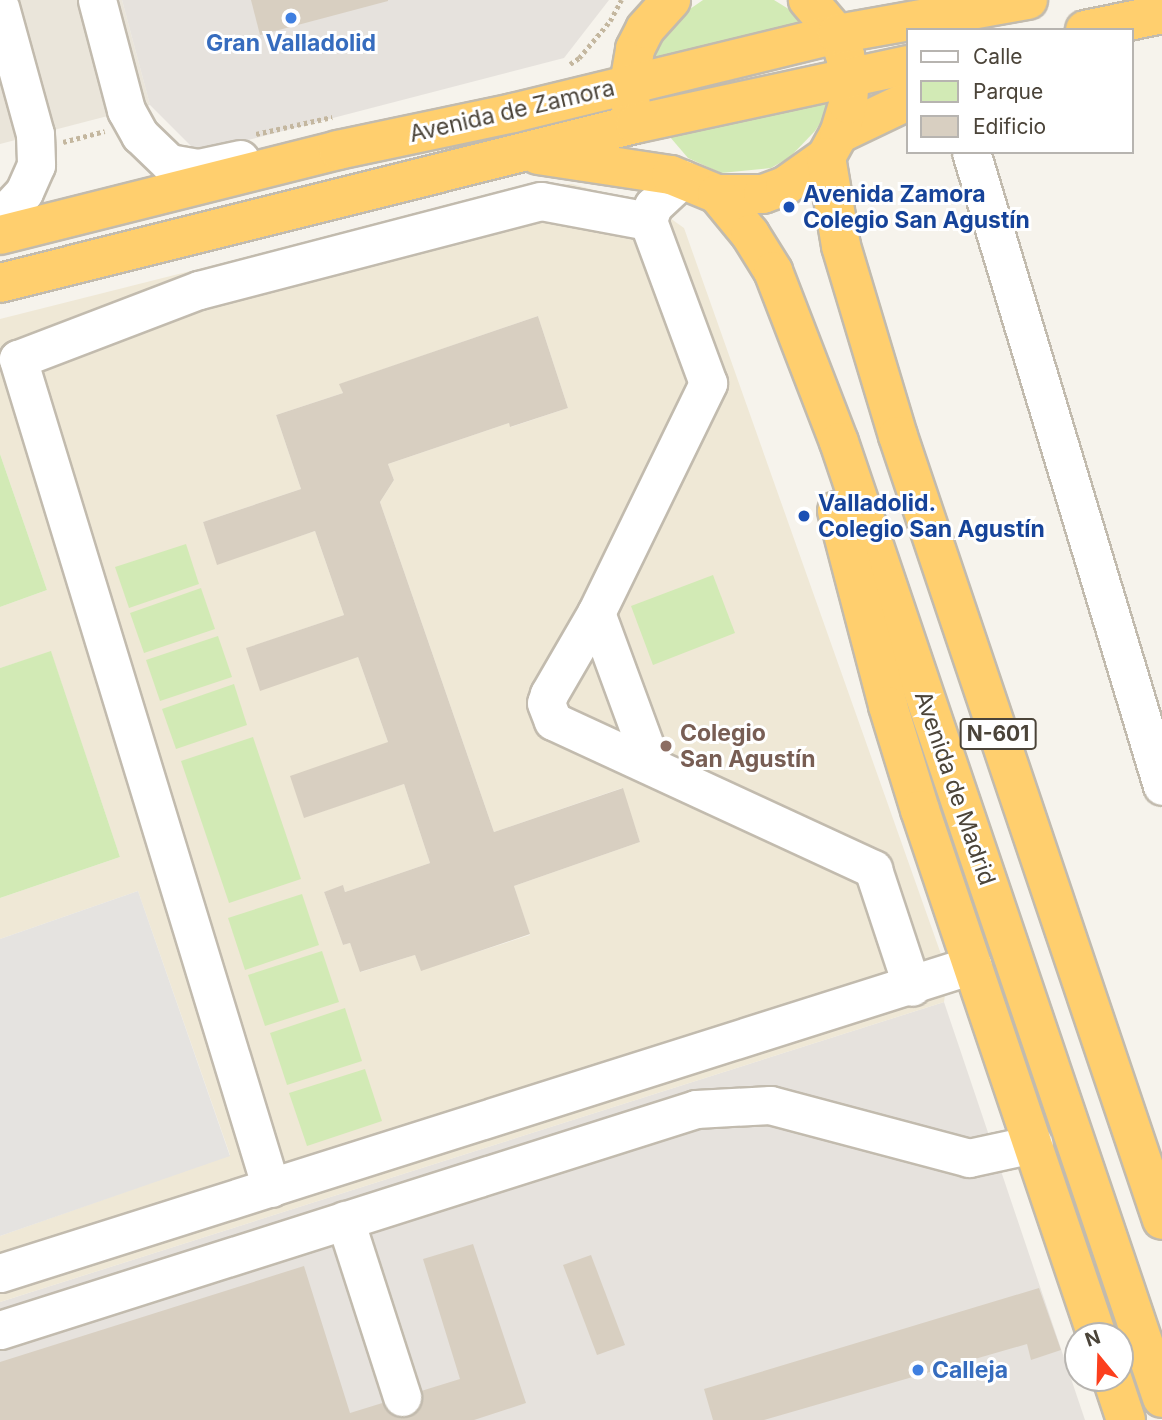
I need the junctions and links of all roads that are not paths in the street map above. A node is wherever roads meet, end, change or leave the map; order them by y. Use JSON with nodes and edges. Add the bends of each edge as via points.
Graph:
{"nodes":[{"id":1,"x":97,"y":0,"type":"edge"},
{"id":2,"x":671,"y":0,"type":"edge"},
{"id":3,"x":808,"y":0,"type":"edge"},
{"id":4,"x":1028,"y":0,"type":"edge"},
{"id":5,"x":0,"y":7,"type":"edge"},
{"id":6,"x":1162,"y":14,"type":"edge"},
{"id":7,"x":1095,"y":28,"type":"edge"},
{"id":8,"x":1162,"y":30,"type":"edge"},
{"id":9,"x":837,"y":34,"type":"junction"},
{"id":10,"x":1134,"y":36,"type":"edge"},
{"id":11,"x":850,"y":77,"type":"junction"},
{"id":12,"x":629,"y":84,"type":"junction"},
{"id":13,"x":906,"y":92,"type":"edge"},
{"id":14,"x":906,"y":94,"type":"edge"},
{"id":15,"x":635,"y":124,"type":"junction"},
{"id":16,"x":342,"y":133,"type":"junction"},
{"id":17,"x":832,"y":146,"type":"junction"},
{"id":18,"x":519,"y":152,"type":"junction"},
{"id":19,"x":973,"y":154,"type":"edge"},
{"id":20,"x":677,"y":177,"type":"junction"},
{"id":21,"x":717,"y":194,"type":"junction"},
{"id":22,"x":0,"y":212,"type":"edge"},
{"id":23,"x":648,"y":221,"type":"junction"},
{"id":24,"x":0,"y":235,"type":"edge"},
{"id":25,"x":0,"y":283,"type":"edge"},
{"id":26,"x":839,"y":442,"type":"junction"},
{"id":27,"x":596,"y":613,"type":"junction"},
{"id":28,"x":652,"y":765,"type":"junction"},
{"id":29,"x":1162,"y":786,"type":"edge"},
{"id":30,"x":972,"y":965,"type":"junction"},
{"id":31,"x":912,"y":987,"type":"junction"},
{"id":32,"x":1033,"y":1144,"type":"junction"},
{"id":33,"x":271,"y":1188,"type":"junction"},
{"id":34,"x":345,"y":1220,"type":"junction"},
{"id":35,"x":1162,"y":1220,"type":"edge"},
{"id":36,"x":0,"y":1273,"type":"edge"},
{"id":37,"x":1092,"y":1322,"type":"edge"},
{"id":38,"x":0,"y":1330,"type":"edge"},
{"id":39,"x":1117,"y":1392,"type":"edge"},
{"id":40,"x":402,"y":1396,"type":"dead end"},
{"id":41,"x":1162,"y":1398,"type":"edge"},
{"id":42,"x":1126,"y":1420,"type":"edge"}],
"edges":[{"from":1,"to":16,"type":"street","via":[[127,110],[140,135],[169,163],[198,168]]},
{"from":2,"to":12,"type":"highway","via":[[645,29],[635,49]]},
{"from":3,"to":9,"type":"highway"},
{"from":4,"to":9,"type":"highway","name":"Avenida de Zamora"},
{"from":5,"to":22,"type":"street","via":[[35,134],[36,166],[24,192]]},
{"from":6,"to":7,"type":"highway"},
{"from":8,"to":10,"type":"highway"},
{"from":9,"to":11,"type":"highway"},
{"from":9,"to":12,"type":"highway","name":"Avenida de Zamora"},
{"from":11,"to":13,"type":"highway","name":"Avenida de Zamora"},
{"from":11,"to":15,"type":"highway","name":"Avenida de Zamora"},
{"from":11,"to":17,"type":"highway","via":[[848,104]]},
{"from":12,"to":15,"type":"highway"},
{"from":12,"to":16,"type":"highway","name":"Avenida de Zamora"},
{"from":14,"to":17,"type":"highway"},
{"from":15,"to":18,"type":"highway","name":"Avenida de Zamora"},
{"from":15,"to":20,"type":"highway","via":[[653,156]]},
{"from":16,"to":24,"type":"highway","name":"Avenida de Zamora"},
{"from":17,"to":21,"type":"highway","via":[[785,186],[763,194]]},
{"from":17,"to":35,"type":"highway","number":"N-601","via":[[841,246],[898,436]]},
{"from":18,"to":20,"type":"highway"},
{"from":18,"to":25,"type":"highway","name":"Avenida de Zamora"},
{"from":19,"to":29,"type":"street"},
{"from":20,"to":21,"type":"highway"},
{"from":20,"to":23,"type":"street","via":[[653,206]]},
{"from":21,"to":26,"type":"highway","name":"Avenida de Madrid","number":"N-601","via":[[773,271]]},
{"from":23,"to":27,"type":"street","via":[[708,383]]},
{"from":23,"to":33,"type":"street","via":[[541,201],[199,290],[18,359]]},
{"from":26,"to":30,"type":"highway","via":[[835,502],[888,705]]},
{"from":26,"to":41,"type":"highway","name":"Avenida de Madrid","number":"N-601"},
{"from":27,"to":28,"type":"street"},
{"from":27,"to":28,"type":"street","via":[[549,694],[547,711],[561,726]]},
{"from":28,"to":31,"type":"street","via":[[873,869]]},
{"from":30,"to":31,"type":"street"},
{"from":30,"to":32,"type":"highway"},
{"from":31,"to":33,"type":"street"},
{"from":32,"to":34,"type":"street","via":[[969,1158],[770,1105],[696,1109]]},
{"from":32,"to":37,"type":"highway"},
{"from":33,"to":36,"type":"street"},
{"from":34,"to":38,"type":"street"},
{"from":34,"to":40,"type":"street"},
{"from":39,"to":42,"type":"highway"}]}
